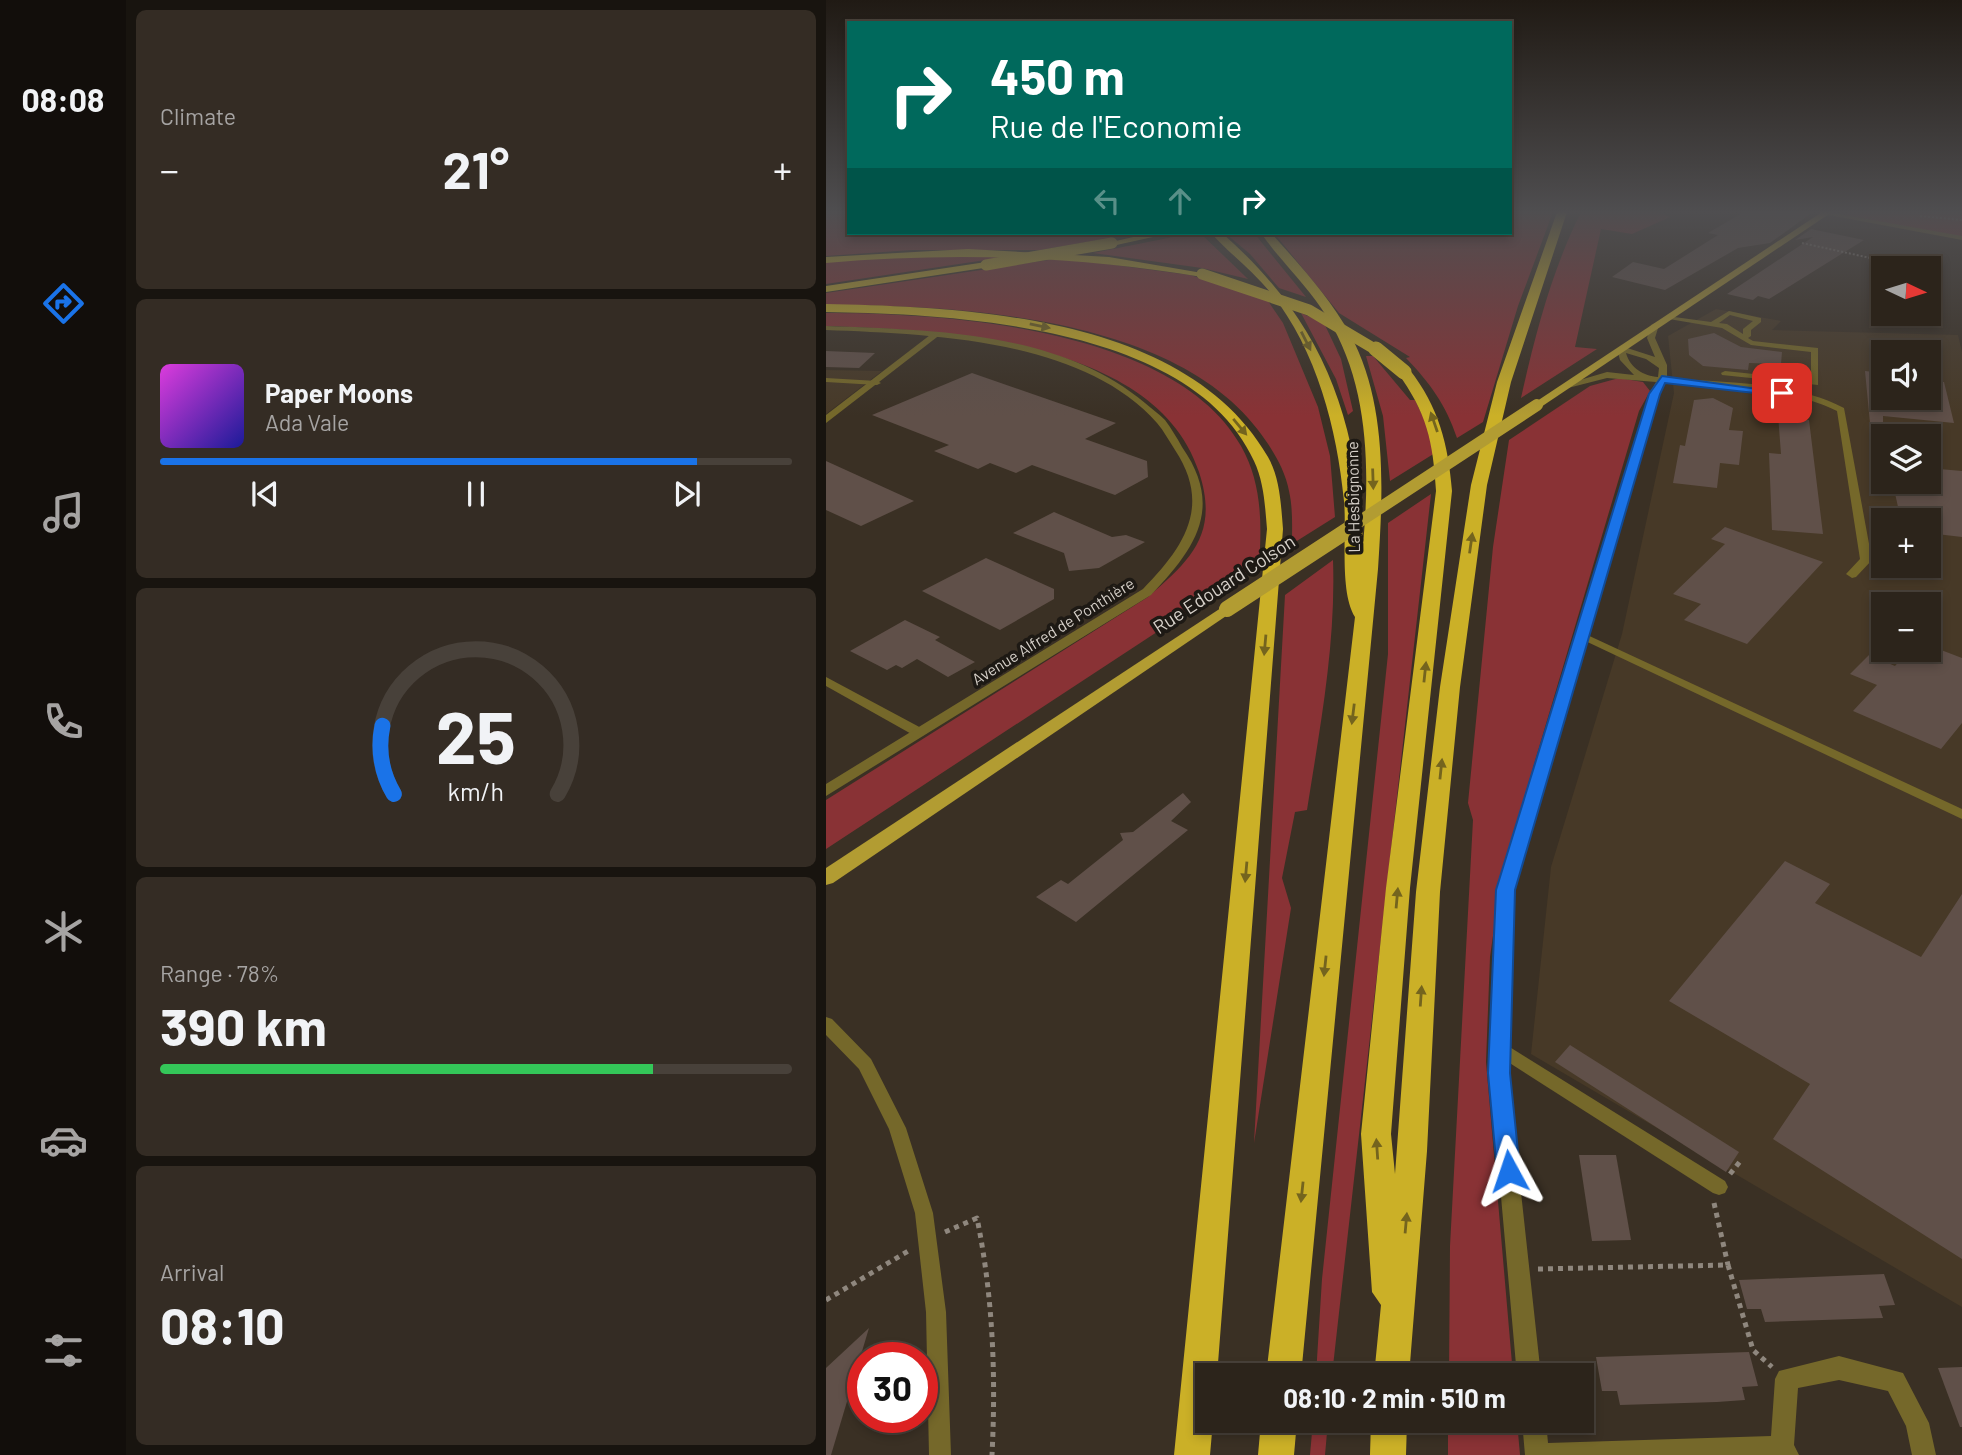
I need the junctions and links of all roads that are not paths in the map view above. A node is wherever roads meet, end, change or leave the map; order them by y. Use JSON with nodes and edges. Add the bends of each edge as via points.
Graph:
{"nodes":[{"id":1,"x":887,"y":280,"type":"edge"},
{"id":2,"x":1222,"y":280,"type":"edge"},
{"id":3,"x":1263,"y":280,"type":"edge"},
{"id":4,"x":1305,"y":280,"type":"edge"},
{"id":5,"x":1539,"y":280,"type":"edge"},
{"id":6,"x":1725,"y":280,"type":"edge"},
{"id":7,"x":826,"y":289,"type":"edge"},
{"id":8,"x":826,"y":308,"type":"edge"},
{"id":9,"x":1667,"y":318,"type":"junction"},
{"id":10,"x":1713,"y":324,"type":"junction"},
{"id":11,"x":1652,"y":327,"type":"junction"},
{"id":12,"x":826,"y":328,"type":"edge"},
{"id":13,"x":937,"y":334,"type":"junction"},
{"id":14,"x":1741,"y":337,"type":"junction"},
{"id":15,"x":1621,"y":349,"type":"junction"},
{"id":16,"x":1663,"y":367,"type":"junction"},
{"id":17,"x":1725,"y":373,"type":"dead end"},
{"id":18,"x":1642,"y":378,"type":"junction"},
{"id":19,"x":1765,"y":378,"type":"junction"},
{"id":20,"x":1662,"y":379,"type":"junction"},
{"id":21,"x":826,"y":380,"type":"edge"},
{"id":22,"x":877,"y":383,"type":"junction"},
{"id":23,"x":1568,"y":385,"type":"junction"},
{"id":24,"x":1762,"y":390,"type":"junction"},
{"id":25,"x":1654,"y":394,"type":"junction"},
{"id":26,"x":826,"y":420,"type":"edge"},
{"id":27,"x":1866,"y":560,"type":"junction"},
{"id":28,"x":1871,"y":561,"type":"edge"},
{"id":29,"x":1852,"y":574,"type":"dead end"},
{"id":30,"x":1364,"y":622,"type":"junction"},
{"id":31,"x":1583,"y":636,"type":"junction"},
{"id":32,"x":826,"y":681,"type":"edge"},
{"id":33,"x":920,"y":733,"type":"junction"},
{"id":34,"x":826,"y":791,"type":"edge"},
{"id":35,"x":1962,"y":814,"type":"edge"},
{"id":36,"x":826,"y":878,"type":"edge"},
{"id":37,"x":826,"y":1024,"type":"edge"},
{"id":38,"x":1500,"y":1048,"type":"junction"},
{"id":39,"x":1719,"y":1187,"type":"road end"},
{"id":40,"x":1392,"y":1339,"type":"junction"},
{"id":41,"x":1284,"y":1363,"type":"edge"},
{"id":42,"x":1391,"y":1363,"type":"edge"},
{"id":43,"x":1528,"y":1363,"type":"edge"},
{"id":44,"x":1278,"y":1433,"type":"edge"},
{"id":45,"x":1389,"y":1433,"type":"edge"},
{"id":46,"x":1536,"y":1433,"type":"edge"},
{"id":47,"x":1785,"y":1451,"type":"edge"},
{"id":48,"x":940,"y":1455,"type":"edge"},
{"id":49,"x":1192,"y":1455,"type":"edge"},
{"id":50,"x":1276,"y":1455,"type":"edge"},
{"id":51,"x":1388,"y":1455,"type":"edge"},
{"id":52,"x":1539,"y":1455,"type":"edge"},
{"id":53,"x":1924,"y":1455,"type":"edge"}],
"edges":[{"from":1,"to":7,"type":"highway","bridge":true},
{"from":40,"to":2,"type":"highway","one_way":true,"bridge":true,"via":[[1376,1134],[1398,888],[1444,491],[1438,432],[1431,411],[1404,372],[1362,336],[1281,297]]},
{"from":3,"to":30,"type":"highway","one_way":true,"via":[[1289,309],[1321,372],[1345,456],[1353,503],[1354,583]]},
{"from":4,"to":30,"type":"highway","name":"La Hesbignonne","one_way":true,"via":[[1346,340],[1360,375],[1372,451],[1374,502]]},
{"from":40,"to":5,"type":"highway","one_way":true,"via":[[1412,1151],[1428,892],[1450,687],[1477,497],[1504,382]]},
{"from":6,"to":9,"type":"main road","name":"Rue Edouard Colson"},
{"from":8,"to":49,"type":"highway","one_way":true,"via":[[898,309],[1006,320],[1127,352],[1181,378],[1225,410],[1261,458],[1272,490],[1275,529]]},
{"from":9,"to":10,"type":"lane"},
{"from":9,"to":11,"type":"main road","name":"Rue Edouard Colson"},
{"from":10,"to":14,"type":"lane"},
{"from":10,"to":14,"type":"lane","via":[[1728,313],[1758,320],[1747,329],[1746,337]]},
{"from":11,"to":15,"type":"main road","name":"Rue Edouard Colson"},
{"from":11,"to":16,"type":"street","via":[[1651,338]]},
{"from":12,"to":13,"type":"street","name":"Avenue Alfred de Ponthière"},
{"from":13,"to":22,"type":"street"},
{"from":13,"to":33,"type":"street","name":"Avenue Alfred de Ponthière","via":[[1028,350],[1103,377],[1151,414],[1182,449],[1195,475],[1199,502],[1193,535],[1177,562],[1147,592]]},
{"from":14,"to":19,"type":"lane","via":[[1751,343],[1815,350],[1815,383]]},
{"from":15,"to":16,"type":"street","via":[[1649,357]]},
{"from":15,"to":18,"type":"street","via":[[1624,360]]},
{"from":15,"to":23,"type":"main road","name":"Rue Edouard Colson"},
{"from":16,"to":20,"type":"street"},
{"from":17,"to":19,"type":"lane"},
{"from":18,"to":20,"type":"street"},
{"from":18,"to":23,"type":"street","via":[[1607,376]]},
{"from":18,"to":25,"type":"street"},
{"from":19,"to":24,"type":"lane"},
{"from":20,"to":24,"type":"street"},
{"from":20,"to":25,"type":"street"},
{"from":21,"to":22,"type":"lane"},
{"from":22,"to":26,"type":"street"},
{"from":23,"to":36,"type":"main road","name":"Rue Edouard Colson","bridge":true},
{"from":24,"to":27,"type":"street","via":[[1829,401],[1841,410]]},
{"from":25,"to":31,"type":"street"},
{"from":27,"to":28,"type":"street"},
{"from":27,"to":29,"type":"street"},
{"from":30,"to":41,"type":"highway","name":"La Hesbignonne","one_way":true},
{"from":31,"to":35,"type":"lane"},
{"from":31,"to":38,"type":"street","via":[[1506,890]]},
{"from":32,"to":33,"type":"street"},
{"from":33,"to":34,"type":"street","name":"Avenue Alfred de Ponthière"},
{"from":37,"to":48,"type":"lane","via":[[865,1064],[897,1128],[925,1213],[936,1312]]},
{"from":38,"to":39,"type":"lane"},
{"from":38,"to":43,"type":"street"},
{"from":40,"to":42,"type":"highway"},
{"from":44,"to":50,"type":"highway"},
{"from":45,"to":51,"type":"highway"},
{"from":46,"to":52,"type":"street"},
{"from":47,"to":52,"type":"street"},
{"from":47,"to":53,"type":"street","via":[[1787,1379],[1839,1368],[1895,1381],[1917,1423]]}]}
